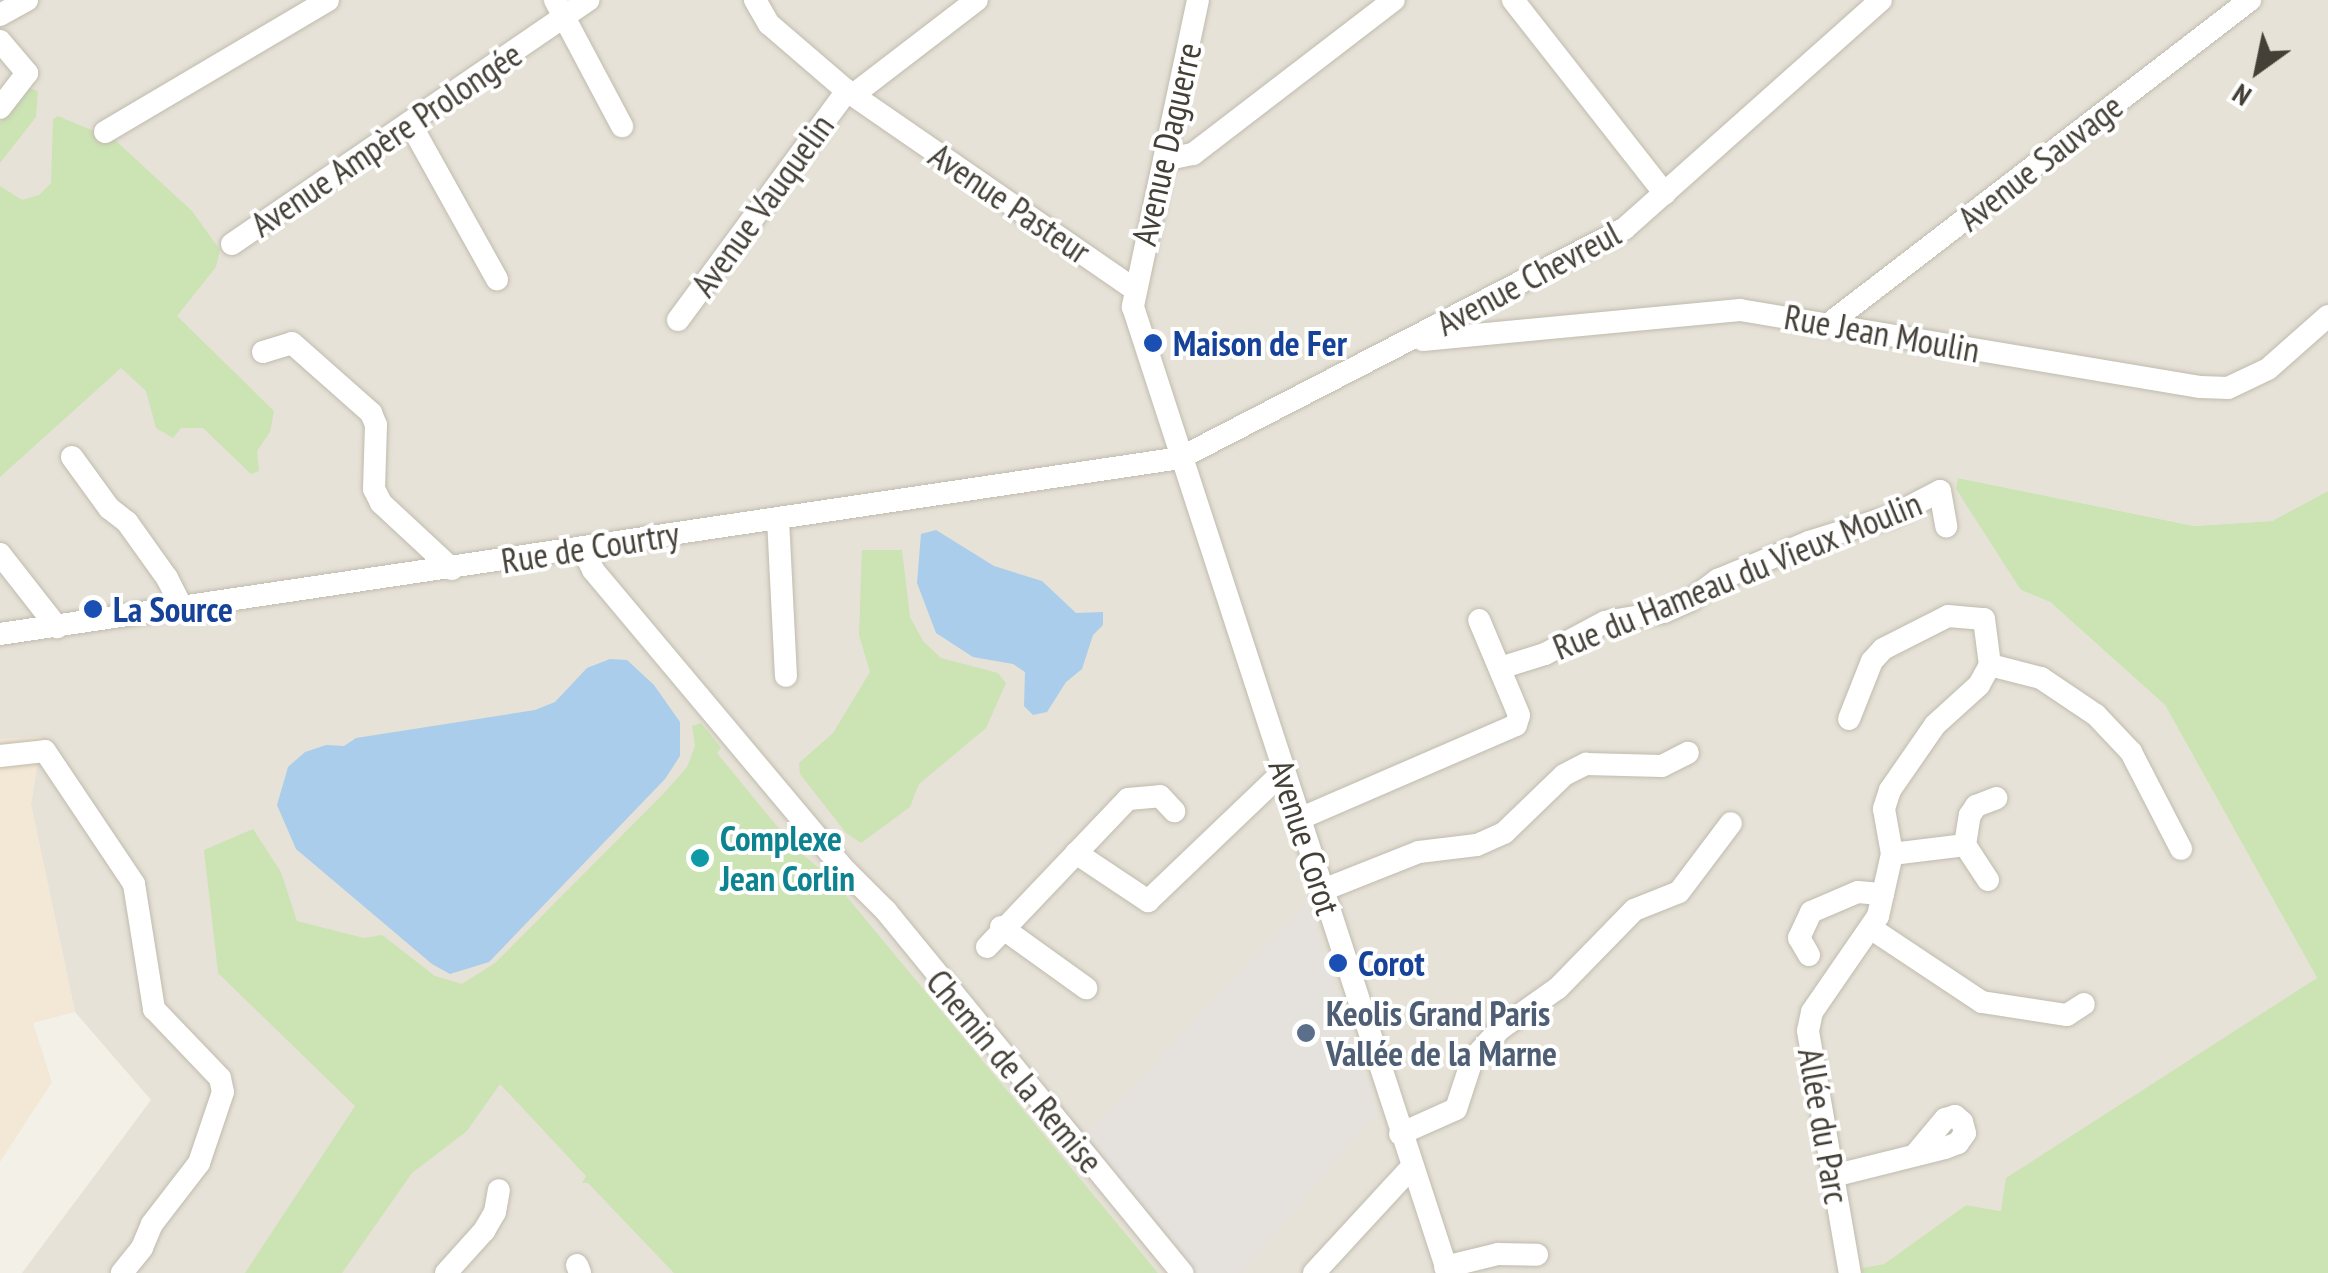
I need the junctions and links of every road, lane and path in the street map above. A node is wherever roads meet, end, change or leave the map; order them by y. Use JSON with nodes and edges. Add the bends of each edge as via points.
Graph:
{"nodes":[{"id":1,"x":28,"y":0,"type":"edge"},
{"id":2,"x":328,"y":0,"type":"edge"},
{"id":3,"x":589,"y":0,"type":"edge"},
{"id":4,"x":755,"y":0,"type":"edge"},
{"id":5,"x":978,"y":0,"type":"edge"},
{"id":6,"x":1198,"y":0,"type":"edge"},
{"id":7,"x":1394,"y":0,"type":"edge"},
{"id":8,"x":1513,"y":0,"type":"edge"},
{"id":9,"x":1881,"y":0,"type":"edge"},
{"id":10,"x":2250,"y":0,"type":"edge"},
{"id":11,"x":559,"y":8,"type":"edge"},
{"id":12,"x":0,"y":15,"type":"edge"},
{"id":13,"x":0,"y":41,"type":"edge"},
{"id":14,"x":850,"y":93,"type":"junction"},
{"id":15,"x":0,"y":108,"type":"edge"},
{"id":16,"x":410,"y":123,"type":"junction"},
{"id":17,"x":622,"y":126,"type":"dead end"},
{"id":18,"x":105,"y":132,"type":"dead end"},
{"id":19,"x":1164,"y":160,"type":"junction"},
{"id":20,"x":1666,"y":194,"type":"junction"},
{"id":21,"x":232,"y":244,"type":"dead end"},
{"id":22,"x":497,"y":278,"type":"dead end"},
{"id":23,"x":1134,"y":288,"type":"junction"},
{"id":24,"x":2328,"y":316,"type":"edge"},
{"id":25,"x":678,"y":320,"type":"dead end"},
{"id":26,"x":1830,"y":324,"type":"junction"},
{"id":27,"x":1468,"y":325,"type":"junction"},
{"id":28,"x":263,"y":352,"type":"dead end"},
{"id":29,"x":72,"y":457,"type":"dead end"},
{"id":30,"x":1180,"y":458,"type":"junction"},
{"id":31,"x":778,"y":519,"type":"junction"},
{"id":32,"x":1946,"y":526,"type":"dead end"},
{"id":33,"x":582,"y":548,"type":"junction"},
{"id":34,"x":0,"y":554,"type":"edge"},
{"id":35,"x":452,"y":568,"type":"junction"},
{"id":36,"x":181,"y":606,"type":"junction"},
{"id":37,"x":1479,"y":620,"type":"dead end"},
{"id":38,"x":58,"y":626,"type":"junction"},
{"id":39,"x":0,"y":634,"type":"edge"},
{"id":40,"x":1990,"y":665,"type":"junction"},
{"id":41,"x":1500,"y":668,"type":"junction"},
{"id":42,"x":786,"y":676,"type":"dead end"},
{"id":43,"x":1849,"y":719,"type":"dead end"},
{"id":44,"x":1688,"y":753,"type":"dead end"},
{"id":45,"x":0,"y":756,"type":"edge"},
{"id":46,"x":1283,"y":772,"type":"junction"},
{"id":47,"x":1997,"y":798,"type":"dead end"},
{"id":48,"x":1174,"y":811,"type":"dead end"},
{"id":49,"x":1300,"y":819,"type":"junction"},
{"id":50,"x":1731,"y":823,"type":"dead end"},
{"id":51,"x":1965,"y":845,"type":"junction"},
{"id":52,"x":2181,"y":849,"type":"dead end"},
{"id":53,"x":1076,"y":853,"type":"junction"},
{"id":54,"x":1892,"y":854,"type":"junction"},
{"id":55,"x":1988,"y":880,"type":"dead end"},
{"id":56,"x":1323,"y":890,"type":"junction"},
{"id":57,"x":1882,"y":894,"type":"junction"},
{"id":58,"x":1002,"y":927,"type":"junction"},
{"id":59,"x":1872,"y":929,"type":"junction"},
{"id":60,"x":986,"y":947,"type":"dead end"},
{"id":61,"x":1809,"y":955,"type":"dead end"},
{"id":62,"x":1086,"y":988,"type":"dead end"},
{"id":63,"x":2084,"y":1004,"type":"dead end"},
{"id":64,"x":1400,"y":1134,"type":"junction"},
{"id":65,"x":1915,"y":1155,"type":"dead end"},
{"id":66,"x":1411,"y":1168,"type":"junction"},
{"id":67,"x":1833,"y":1176,"type":"junction"},
{"id":68,"x":499,"y":1190,"type":"dead end"},
{"id":69,"x":1537,"y":1254,"type":"dead end"},
{"id":70,"x":1446,"y":1270,"type":"edge"},
{"id":71,"x":122,"y":1273,"type":"edge"},
{"id":72,"x":446,"y":1273,"type":"edge"},
{"id":73,"x":1182,"y":1273,"type":"edge"},
{"id":74,"x":1314,"y":1273,"type":"edge"},
{"id":75,"x":1850,"y":1273,"type":"edge"}],
"edges":[{"from":1,"to":12,"type":"street"},
{"from":2,"to":18,"type":"street"},
{"from":3,"to":11,"type":"street","name":"Avenue Ampère Prolongée"},
{"from":4,"to":14,"type":"street","name":"Avenue Pasteur","via":[[771,26]]},
{"from":5,"to":14,"type":"street","name":"Avenue Vauquelin"},
{"from":6,"to":19,"type":"street","name":"Avenue Daguerre"},
{"from":7,"to":19,"type":"street","via":[[1193,154]]},
{"from":8,"to":20,"type":"street"},
{"from":9,"to":20,"type":"street","name":"Avenue Chevreul"},
{"from":10,"to":26,"type":"street","name":"Avenue Sauvage"},
{"from":11,"to":16,"type":"street","name":"Avenue Ampère Prolongée"},
{"from":11,"to":17,"type":"street"},
{"from":13,"to":15,"type":"street","via":[[27,73]]},
{"from":14,"to":23,"type":"street","name":"Avenue Pasteur"},
{"from":14,"to":25,"type":"street","name":"Avenue Vauquelin"},
{"from":16,"to":21,"type":"street","name":"Avenue Ampère Prolongée"},
{"from":16,"to":22,"type":"street"},
{"from":19,"to":23,"type":"street","name":"Avenue Daguerre"},
{"from":20,"to":27,"type":"street","name":"Avenue Chevreul","via":[[1624,229]]},
{"from":23,"to":30,"type":"street","via":[[1136,320]]},
{"from":24,"to":26,"type":"street","name":"Rue Jean Moulin","via":[[2268,370],[2228,388]]},
{"from":26,"to":27,"type":"street","name":"Rue Jean Moulin","via":[[1740,310]]},
{"from":27,"to":30,"type":"street","name":"Avenue Chevreul","via":[[1409,341]]},
{"from":28,"to":35,"type":"street","via":[[292,343],[371,414],[380,502]]},
{"from":29,"to":36,"type":"street","via":[[127,522]]},
{"from":30,"to":31,"type":"street","name":"Rue de Courtry"},
{"from":30,"to":46,"type":"street","name":"Avenue Corot"},
{"from":31,"to":33,"type":"street","name":"Rue de Courtry"},
{"from":31,"to":42,"type":"street"},
{"from":32,"to":41,"type":"street","name":"Rue du Hameau du Vieux Moulin","via":[[1940,491],[1892,516],[1718,580],[1664,612],[1605,622],[1545,654]]},
{"from":33,"to":35,"type":"street","name":"Rue de Courtry"},
{"from":33,"to":73,"type":"street","name":"Chemin de la Remise","via":[[593,570],[886,911]]},
{"from":34,"to":38,"type":"street"},
{"from":35,"to":36,"type":"street","name":"Rue de Courtry"},
{"from":36,"to":38,"type":"street","name":"Rue de Courtry"},
{"from":37,"to":41,"type":"street"},
{"from":38,"to":39,"type":"street","name":"Rue de Courtry"},
{"from":40,"to":43,"type":"street","via":[[1984,618],[1948,616],[1883,649]]},
{"from":40,"to":52,"type":"street","via":[[2041,678],[2096,715],[2131,752]]},
{"from":40,"to":54,"type":"street","name":"Allée du Parc","via":[[1979,686],[1935,725],[1890,790],[1884,809]]},
{"from":41,"to":49,"type":"street","via":[[1519,716],[1516,725]]},
{"from":44,"to":56,"type":"street","via":[[1662,766],[1586,764],[1564,775],[1504,833],[1477,845],[1419,852]]},
{"from":45,"to":71,"type":"street","via":[[45,751],[134,884],[154,1009],[220,1078],[222,1092],[199,1163]]},
{"from":46,"to":49,"type":"street","name":"Avenue Corot"},
{"from":46,"to":53,"type":"street","via":[[1148,902]]},
{"from":47,"to":51,"type":"street","via":[[1976,806]]},
{"from":48,"to":53,"type":"street","via":[[1160,796],[1128,799]]},
{"from":49,"to":56,"type":"street","name":"Avenue Corot"},
{"from":50,"to":64,"type":"street","via":[[1679,892],[1634,910],[1558,988],[1493,1036],[1472,1060],[1456,1109]]},
{"from":51,"to":54,"type":"street"},
{"from":51,"to":55,"type":"street"},
{"from":53,"to":58,"type":"street"},
{"from":54,"to":57,"type":"street","name":"Allée du Parc"},
{"from":56,"to":64,"type":"street","name":"Avenue Corot"},
{"from":57,"to":59,"type":"street","name":"Allée du Parc"},
{"from":57,"to":61,"type":"street","via":[[1858,892],[1811,912],[1800,938]]},
{"from":58,"to":60,"type":"street"},
{"from":58,"to":62,"type":"street"},
{"from":59,"to":63,"type":"street","via":[[1982,1002],[2067,1015]]},
{"from":59,"to":67,"type":"street","name":"Allée du Parc","via":[[1812,1012],[1808,1030]]},
{"from":64,"to":66,"type":"street","name":"Avenue Corot"},
{"from":65,"to":67,"type":"street"},
{"from":66,"to":70,"type":"street","name":"Avenue Corot"},
{"from":66,"to":74,"type":"street"},
{"from":67,"to":75,"type":"street","name":"Allée du Parc"},
{"from":68,"to":72,"type":"street","via":[[484,1231]]},
{"from":69,"to":70,"type":"street","via":[[1498,1254]]}]}
